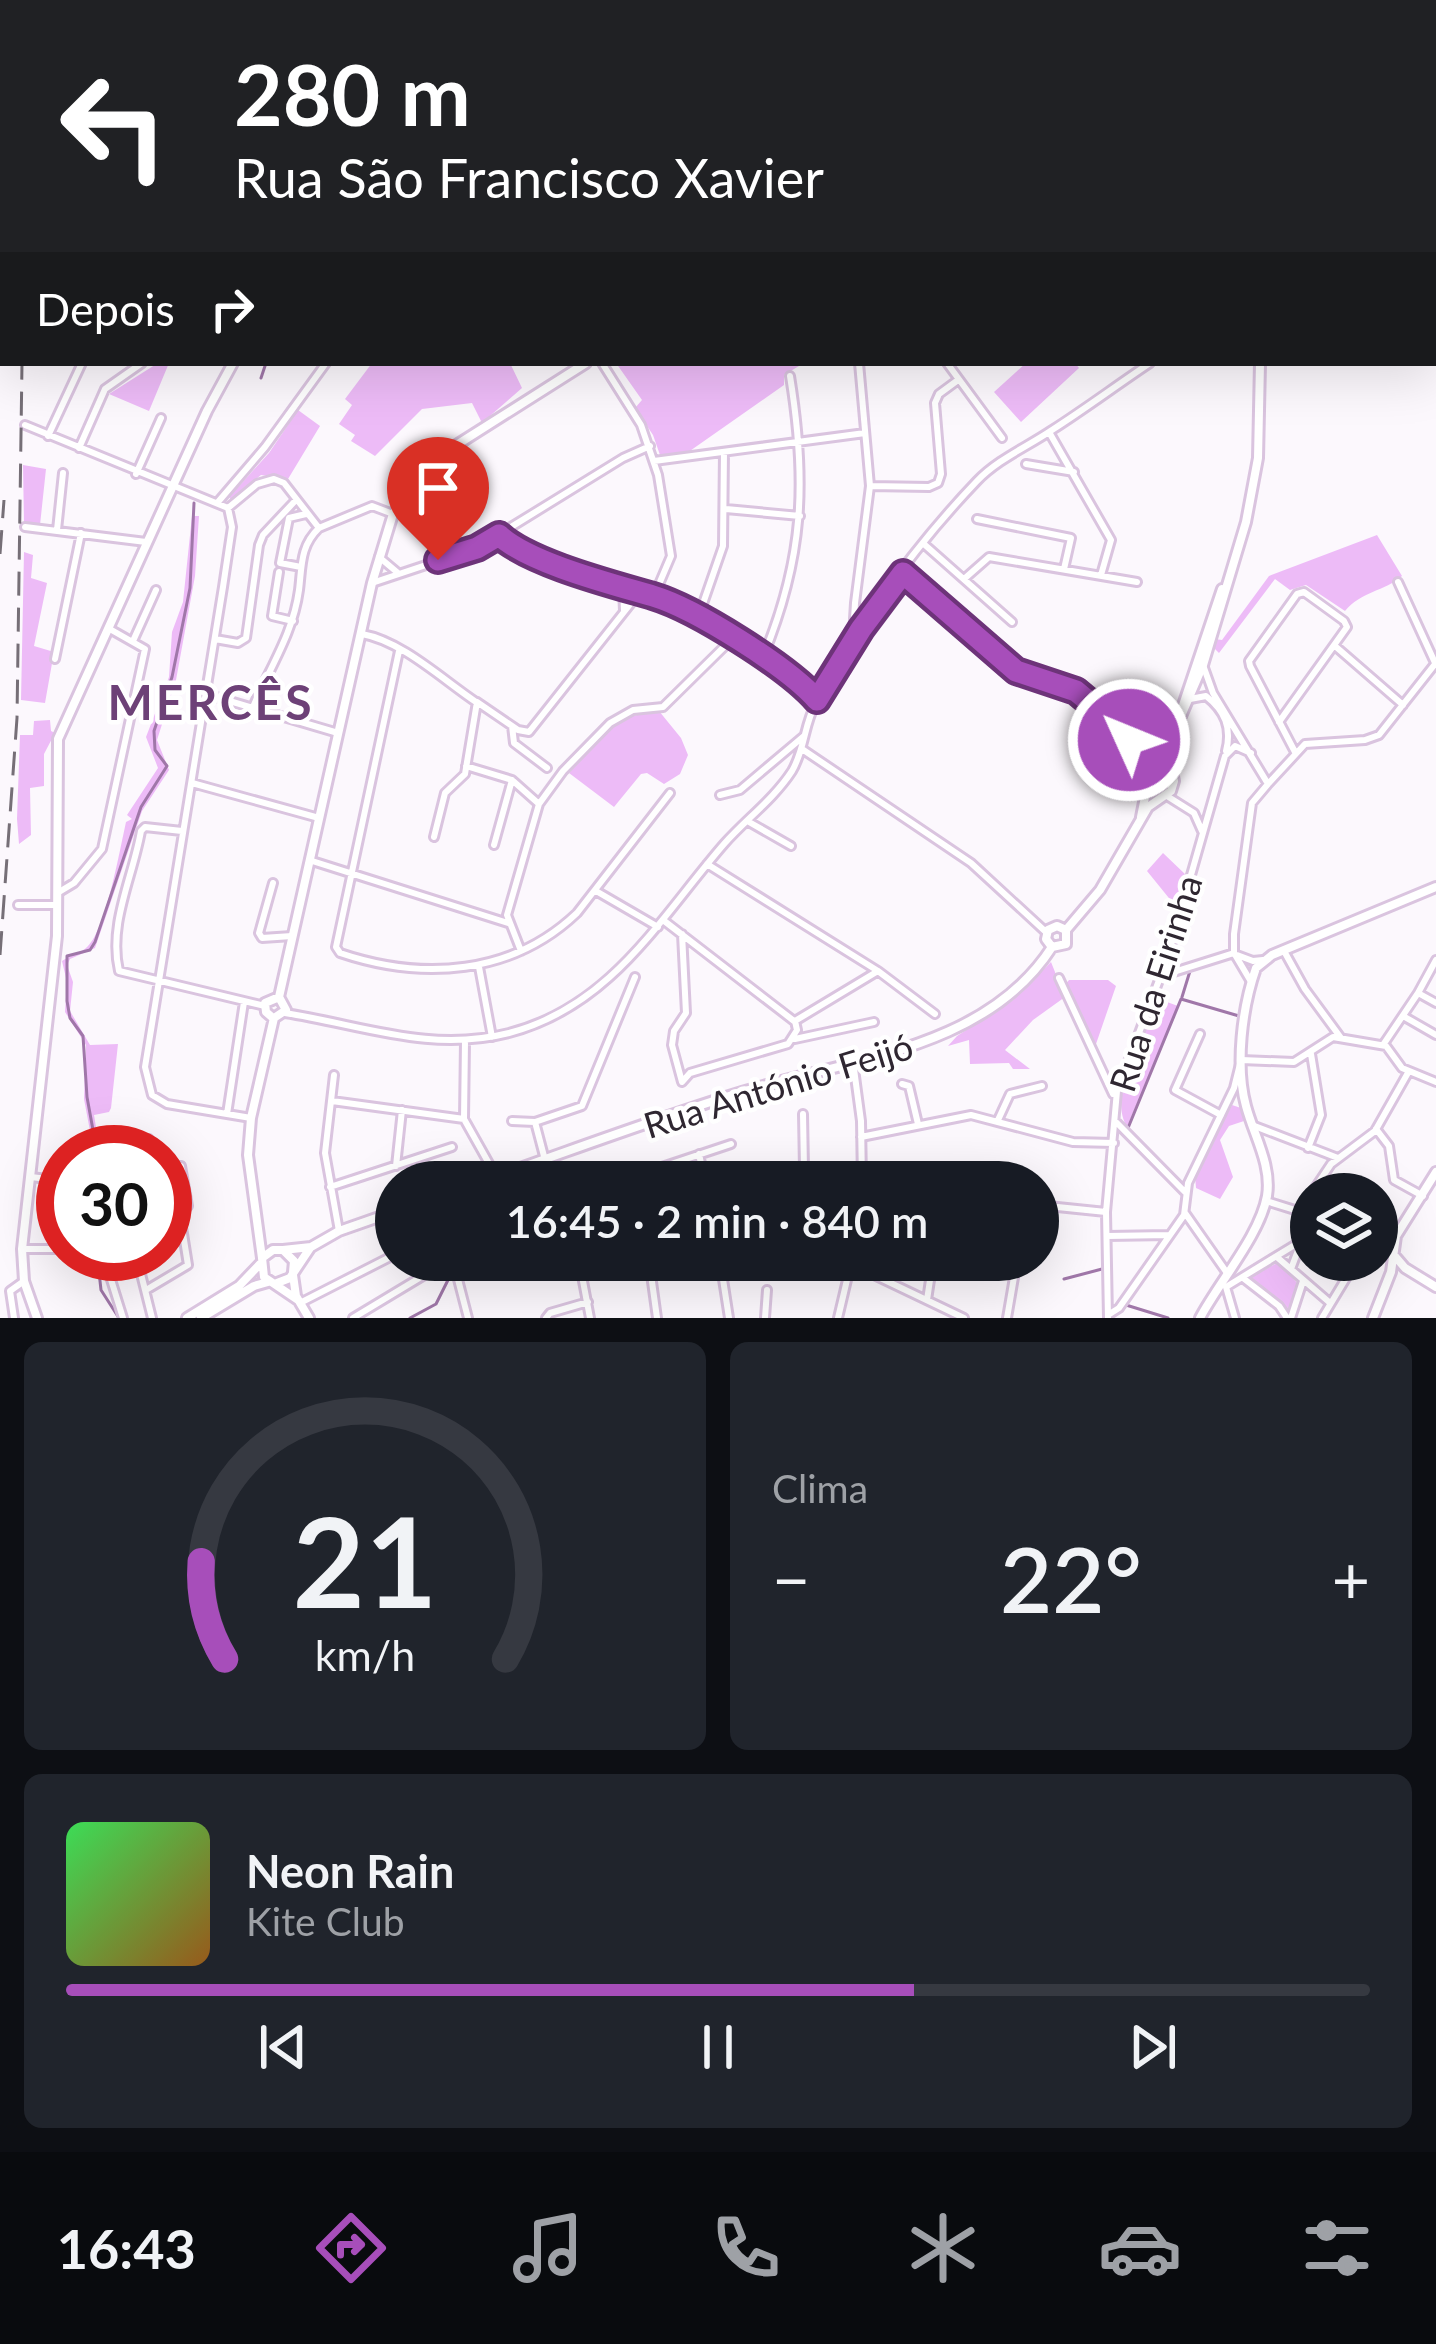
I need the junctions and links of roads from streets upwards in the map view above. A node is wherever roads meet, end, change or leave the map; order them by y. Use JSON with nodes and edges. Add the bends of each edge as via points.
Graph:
{"nodes":[{"id":1,"x":81,"y":366,"type":"edge"},
{"id":2,"x":138,"y":366,"type":"edge"},
{"id":3,"x":232,"y":366,"type":"edge"},
{"id":4,"x":324,"y":366,"type":"edge"},
{"id":5,"x":581,"y":366,"type":"edge"},
{"id":6,"x":604,"y":366,"type":"edge"},
{"id":7,"x":859,"y":366,"type":"edge"},
{"id":8,"x":948,"y":366,"type":"edge"},
{"id":9,"x":1146,"y":366,"type":"edge"},
{"id":10,"x":1260,"y":366,"type":"edge"},
{"id":11,"x":790,"y":376,"type":"dead end"},
{"id":12,"x":958,"y":380,"type":"junction"},
{"id":13,"x":161,"y":418,"type":"dead end"},
{"id":14,"x":25,"y":425,"type":"dead end"},
{"id":15,"x":866,"y":433,"type":"junction"},
{"id":16,"x":1049,"y":433,"type":"junction"},
{"id":17,"x":48,"y":436,"type":"junction"},
{"id":18,"x":1002,"y":438,"type":"dead end"},
{"id":19,"x":801,"y":443,"type":"junction"},
{"id":20,"x":650,"y":446,"type":"junction"},
{"id":21,"x":79,"y":448,"type":"junction"},
{"id":22,"x":724,"y":452,"type":"junction"},
{"id":23,"x":654,"y":461,"type":"junction"},
{"id":24,"x":1026,"y":464,"type":"dead end"},
{"id":25,"x":1074,"y":472,"type":"junction"},
{"id":26,"x":62,"y":473,"type":"dead end"},
{"id":27,"x":136,"y":474,"type":"junction"},
{"id":28,"x":870,"y":486,"type":"junction"},
{"id":29,"x":173,"y":488,"type":"junction"},
{"id":30,"x":296,"y":500,"type":"junction"},
{"id":31,"x":217,"y":503,"type":"junction"},
{"id":32,"x":228,"y":508,"type":"junction"},
{"id":33,"x":726,"y":509,"type":"junction"},
{"id":34,"x":305,"y":514,"type":"junction"},
{"id":35,"x":393,"y":514,"type":"junction"},
{"id":36,"x":801,"y":516,"type":"junction"},
{"id":37,"x":977,"y":519,"type":"dead end"},
{"id":38,"x":25,"y":527,"type":"dead end"},
{"id":39,"x":319,"y":528,"type":"junction"},
{"id":40,"x":57,"y":530,"type":"junction"},
{"id":41,"x":81,"y":533,"type":"junction"},
{"id":42,"x":499,"y":535,"type":"junction"},
{"id":43,"x":148,"y":543,"type":"junction"},
{"id":44,"x":925,"y":545,"type":"junction"},
{"id":45,"x":379,"y":557,"type":"junction"},
{"id":46,"x":301,"y":567,"type":"junction"},
{"id":47,"x":1064,"y":569,"type":"junction"},
{"id":48,"x":279,"y":572,"type":"dead end"},
{"id":49,"x":398,"y":573,"type":"junction"},
{"id":50,"x":903,"y":573,"type":"junction"},
{"id":51,"x":1100,"y":575,"type":"junction"},
{"id":52,"x":964,"y":579,"type":"junction"},
{"id":53,"x":1137,"y":582,"type":"dead end"},
{"id":54,"x":1398,"y":582,"type":"dead end"},
{"id":55,"x":372,"y":584,"type":"junction"},
{"id":56,"x":623,"y":587,"type":"junction"},
{"id":57,"x":156,"y":590,"type":"dead end"},
{"id":58,"x":639,"y":593,"type":"junction"},
{"id":59,"x":654,"y":596,"type":"junction"},
{"id":60,"x":624,"y":611,"type":"junction"},
{"id":61,"x":698,"y":618,"type":"junction"},
{"id":62,"x":293,"y":621,"type":"junction"},
{"id":63,"x":1012,"y":622,"type":"dead end"},
{"id":64,"x":108,"y":628,"type":"junction"},
{"id":65,"x":861,"y":629,"type":"junction"},
{"id":66,"x":362,"y":634,"type":"junction"},
{"id":67,"x":215,"y":639,"type":"junction"},
{"id":68,"x":732,"y":639,"type":"junction"},
{"id":69,"x":133,"y":641,"type":"junction"},
{"id":70,"x":1335,"y":646,"type":"junction"},
{"id":71,"x":399,"y":651,"type":"junction"},
{"id":72,"x":763,"y":658,"type":"junction"},
{"id":73,"x":55,"y":659,"type":"dead end"},
{"id":74,"x":1201,"y":661,"type":"junction"},
{"id":75,"x":1436,"y":664,"type":"edge"},
{"id":76,"x":206,"y":694,"type":"junction"},
{"id":77,"x":1190,"y":699,"type":"junction"},
{"id":78,"x":817,"y":700,"type":"junction"},
{"id":79,"x":477,"y":702,"type":"junction"},
{"id":80,"x":1403,"y":705,"type":"junction"},
{"id":81,"x":254,"y":707,"type":"junction"},
{"id":82,"x":1279,"y":722,"type":"junction"},
{"id":83,"x":1178,"y":723,"type":"junction"},
{"id":84,"x":512,"y":726,"type":"junction"},
{"id":85,"x":338,"y":733,"type":"junction"},
{"id":86,"x":806,"y":735,"type":"junction"},
{"id":87,"x":1169,"y":747,"type":"junction"},
{"id":88,"x":802,"y":749,"type":"junction"},
{"id":89,"x":1294,"y":752,"type":"junction"},
{"id":90,"x":1251,"y":753,"type":"junction"},
{"id":91,"x":1225,"y":756,"type":"junction"},
{"id":92,"x":1138,"y":757,"type":"junction"},
{"id":93,"x":778,"y":760,"type":"junction"},
{"id":94,"x":1153,"y":765,"type":"junction"},
{"id":95,"x":466,"y":766,"type":"junction"},
{"id":96,"x":548,"y":768,"type":"dead end"},
{"id":97,"x":1171,"y":771,"type":"junction"},
{"id":98,"x":790,"y":773,"type":"junction"},
{"id":99,"x":1142,"y":774,"type":"junction"},
{"id":100,"x":512,"y":780,"type":"junction"},
{"id":101,"x":192,"y":783,"type":"junction"},
{"id":102,"x":1268,"y":784,"type":"junction"},
{"id":103,"x":1173,"y":786,"type":"junction"},
{"id":104,"x":1144,"y":791,"type":"junction"},
{"id":105,"x":670,"y":793,"type":"dead end"},
{"id":106,"x":720,"y":796,"type":"dead end"},
{"id":107,"x":1160,"y":797,"type":"junction"},
{"id":108,"x":1179,"y":800,"type":"junction"},
{"id":109,"x":539,"y":804,"type":"junction"},
{"id":110,"x":1211,"y":805,"type":"junction"},
{"id":111,"x":1190,"y":809,"type":"junction"},
{"id":112,"x":1141,"y":817,"type":"junction"},
{"id":113,"x":319,"y":818,"type":"junction"},
{"id":114,"x":749,"y":822,"type":"junction"},
{"id":115,"x":183,"y":831,"type":"junction"},
{"id":116,"x":434,"y":837,"type":"dead end"},
{"id":117,"x":1201,"y":841,"type":"junction"},
{"id":118,"x":494,"y":845,"type":"dead end"},
{"id":119,"x":791,"y":846,"type":"dead end"},
{"id":120,"x":309,"y":860,"type":"junction"},
{"id":121,"x":707,"y":864,"type":"junction"},
{"id":122,"x":352,"y":873,"type":"junction"},
{"id":123,"x":58,"y":877,"type":"junction"},
{"id":124,"x":78,"y":878,"type":"junction"},
{"id":125,"x":273,"y":883,"type":"dead end"},
{"id":126,"x":1436,"y":886,"type":"edge"},
{"id":127,"x":596,"y":891,"type":"junction"},
{"id":128,"x":58,"y":892,"type":"junction"},
{"id":129,"x":18,"y":905,"type":"dead end"},
{"id":130,"x":57,"y":905,"type":"junction"},
{"id":131,"x":508,"y":923,"type":"junction"},
{"id":132,"x":661,"y":924,"type":"junction"},
{"id":133,"x":1066,"y":930,"type":"junction"},
{"id":134,"x":1047,"y":933,"type":"junction"},
{"id":135,"x":682,"y":934,"type":"junction"},
{"id":136,"x":292,"y":936,"type":"junction"},
{"id":137,"x":1052,"y":947,"type":"junction"},
{"id":138,"x":1284,"y":950,"type":"junction"},
{"id":139,"x":522,"y":952,"type":"junction"},
{"id":140,"x":1234,"y":953,"type":"junction"},
{"id":141,"x":1167,"y":959,"type":"junction"},
{"id":142,"x":1263,"y":960,"type":"junction"},
{"id":143,"x":1436,"y":960,"type":"edge"},
{"id":144,"x":478,"y":968,"type":"junction"},
{"id":145,"x":878,"y":971,"type":"junction"},
{"id":146,"x":1178,"y":971,"type":"junction"},
{"id":147,"x":635,"y":976,"type":"dead end"},
{"id":148,"x":1161,"y":976,"type":"junction"},
{"id":149,"x":1059,"y":978,"type":"dead end"},
{"id":150,"x":158,"y":980,"type":"junction"},
{"id":151,"x":1252,"y":983,"type":"junction"},
{"id":152,"x":1418,"y":993,"type":"junction"},
{"id":153,"x":279,"y":997,"type":"junction"},
{"id":154,"x":244,"y":1002,"type":"junction"},
{"id":155,"x":1436,"y":1003,"type":"edge"},
{"id":156,"x":265,"y":1006,"type":"junction"},
{"id":157,"x":285,"y":1013,"type":"junction"},
{"id":158,"x":935,"y":1013,"type":"dead end"},
{"id":159,"x":1402,"y":1016,"type":"junction"},
{"id":160,"x":274,"y":1018,"type":"junction"},
{"id":161,"x":795,"y":1021,"type":"junction"},
{"id":162,"x":874,"y":1022,"type":"dead end"},
{"id":163,"x":1200,"y":1034,"type":"dead end"},
{"id":164,"x":1436,"y":1035,"type":"edge"},
{"id":165,"x":492,"y":1037,"type":"junction"},
{"id":166,"x":1341,"y":1038,"type":"junction"},
{"id":167,"x":794,"y":1040,"type":"junction"},
{"id":168,"x":465,"y":1041,"type":"junction"},
{"id":169,"x":1383,"y":1045,"type":"junction"},
{"id":170,"x":1311,"y":1054,"type":"junction"},
{"id":171,"x":1241,"y":1060,"type":"junction"},
{"id":172,"x":854,"y":1069,"type":"dead end"},
{"id":173,"x":1409,"y":1071,"type":"junction"},
{"id":174,"x":334,"y":1076,"type":"dead end"},
{"id":175,"x":1436,"y":1082,"type":"edge"},
{"id":176,"x":919,"y":1084,"type":"dead end"},
{"id":177,"x":1042,"y":1086,"type":"dead end"},
{"id":178,"x":332,"y":1101,"type":"junction"},
{"id":179,"x":1115,"y":1102,"type":"junction"},
{"id":180,"x":402,"y":1110,"type":"junction"},
{"id":181,"x":227,"y":1114,"type":"junction"},
{"id":182,"x":803,"y":1114,"type":"dead end"},
{"id":183,"x":1221,"y":1115,"type":"junction"},
{"id":184,"x":251,"y":1118,"type":"junction"},
{"id":185,"x":464,"y":1119,"type":"junction"},
{"id":186,"x":998,"y":1120,"type":"junction"},
{"id":187,"x":512,"y":1121,"type":"dead end"},
{"id":188,"x":535,"y":1122,"type":"junction"},
{"id":189,"x":918,"y":1124,"type":"junction"},
{"id":190,"x":1117,"y":1124,"type":"junction"},
{"id":191,"x":1252,"y":1124,"type":"junction"},
{"id":192,"x":1376,"y":1129,"type":"junction"},
{"id":193,"x":861,"y":1137,"type":"junction"},
{"id":194,"x":1383,"y":1140,"type":"junction"},
{"id":195,"x":1114,"y":1142,"type":"junction"},
{"id":196,"x":1364,"y":1143,"type":"junction"},
{"id":197,"x":731,"y":1144,"type":"dead end"},
{"id":198,"x":452,"y":1147,"type":"dead end"},
{"id":199,"x":1307,"y":1148,"type":"junction"},
{"id":200,"x":699,"y":1154,"type":"junction"},
{"id":201,"x":1338,"y":1158,"type":"junction"},
{"id":202,"x":545,"y":1160,"type":"junction"},
{"id":203,"x":397,"y":1161,"type":"edge"},
{"id":204,"x":411,"y":1161,"type":"edge"},
{"id":205,"x":488,"y":1161,"type":"edge"},
{"id":206,"x":542,"y":1161,"type":"edge"},
{"id":207,"x":679,"y":1161,"type":"edge"},
{"id":208,"x":700,"y":1161,"type":"edge"},
{"id":209,"x":804,"y":1161,"type":"edge"},
{"id":210,"x":862,"y":1161,"type":"edge"},
{"id":211,"x":1436,"y":1172,"type":"edge"},
{"id":212,"x":375,"y":1173,"type":"edge"},
{"id":213,"x":1326,"y":1173,"type":"edge"},
{"id":214,"x":29,"y":1177,"type":"junction"},
{"id":215,"x":36,"y":1178,"type":"edge"},
{"id":216,"x":1436,"y":1184,"type":"edge"},
{"id":217,"x":330,"y":1187,"type":"junction"},
{"id":218,"x":1186,"y":1193,"type":"junction"},
{"id":219,"x":1425,"y":1193,"type":"junction"},
{"id":220,"x":1266,"y":1201,"type":"junction"},
{"id":221,"x":1059,"y":1207,"type":"edge"},
{"id":222,"x":1290,"y":1208,"type":"edge"},
{"id":223,"x":1106,"y":1212,"type":"junction"},
{"id":224,"x":1184,"y":1214,"type":"junction"},
{"id":225,"x":375,"y":1218,"type":"edge"},
{"id":226,"x":339,"y":1231,"type":"junction"},
{"id":227,"x":1398,"y":1231,"type":"edge"},
{"id":228,"x":261,"y":1232,"type":"junction"},
{"id":229,"x":1169,"y":1235,"type":"junction"},
{"id":230,"x":1106,"y":1236,"type":"junction"},
{"id":231,"x":311,"y":1247,"type":"junction"},
{"id":232,"x":22,"y":1249,"type":"junction"},
{"id":233,"x":36,"y":1249,"type":"edge"},
{"id":234,"x":281,"y":1250,"type":"junction"},
{"id":235,"x":1290,"y":1251,"type":"edge"},
{"id":236,"x":1278,"y":1258,"type":"junction"},
{"id":237,"x":261,"y":1260,"type":"junction"},
{"id":238,"x":1398,"y":1260,"type":"edge"},
{"id":239,"x":375,"y":1264,"type":"edge"},
{"id":240,"x":1290,"y":1268,"type":"edge"},
{"id":241,"x":293,"y":1273,"type":"junction"},
{"id":242,"x":1227,"y":1273,"type":"junction"},
{"id":243,"x":1417,"y":1276,"type":"junction"},
{"id":244,"x":1243,"y":1278,"type":"junction"},
{"id":245,"x":24,"y":1281,"type":"junction"},
{"id":246,"x":111,"y":1281,"type":"edge"},
{"id":247,"x":144,"y":1281,"type":"edge"},
{"id":248,"x":161,"y":1281,"type":"edge"},
{"id":249,"x":414,"y":1281,"type":"edge"},
{"id":250,"x":458,"y":1281,"type":"edge"},
{"id":251,"x":584,"y":1281,"type":"edge"},
{"id":252,"x":652,"y":1281,"type":"edge"},
{"id":253,"x":723,"y":1281,"type":"edge"},
{"id":254,"x":847,"y":1281,"type":"edge"},
{"id":255,"x":889,"y":1281,"type":"edge"},
{"id":256,"x":930,"y":1281,"type":"edge"},
{"id":257,"x":1013,"y":1281,"type":"edge"},
{"id":258,"x":1304,"y":1281,"type":"joint"},
{"id":259,"x":1343,"y":1281,"type":"edge"},
{"id":260,"x":1388,"y":1282,"type":"joint"},
{"id":261,"x":273,"y":1283,"type":"junction"},
{"id":262,"x":1223,"y":1286,"type":"junction"},
{"id":263,"x":1436,"y":1287,"type":"edge"},
{"id":264,"x":146,"y":1290,"type":"junction"},
{"id":265,"x":767,"y":1290,"type":"dead end"},
{"id":266,"x":927,"y":1300,"type":"junction"},
{"id":267,"x":299,"y":1301,"type":"junction"},
{"id":268,"x":588,"y":1302,"type":"junction"},
{"id":269,"x":1329,"y":1302,"type":"junction"},
{"id":270,"x":1108,"y":1317,"type":"edge"},
{"id":271,"x":14,"y":1318,"type":"edge"},
{"id":272,"x":39,"y":1318,"type":"edge"},
{"id":273,"x":123,"y":1318,"type":"edge"},
{"id":274,"x":152,"y":1318,"type":"edge"},
{"id":275,"x":187,"y":1318,"type":"edge"},
{"id":276,"x":201,"y":1318,"type":"edge"},
{"id":277,"x":309,"y":1318,"type":"edge"},
{"id":278,"x":353,"y":1318,"type":"edge"},
{"id":279,"x":467,"y":1318,"type":"edge"},
{"id":280,"x":546,"y":1318,"type":"edge"},
{"id":281,"x":590,"y":1318,"type":"edge"},
{"id":282,"x":657,"y":1318,"type":"edge"},
{"id":283,"x":729,"y":1318,"type":"edge"},
{"id":284,"x":765,"y":1318,"type":"edge"},
{"id":285,"x":838,"y":1318,"type":"edge"},
{"id":286,"x":964,"y":1318,"type":"edge"},
{"id":287,"x":1007,"y":1318,"type":"edge"},
{"id":288,"x":1200,"y":1318,"type":"edge"},
{"id":289,"x":1235,"y":1318,"type":"edge"},
{"id":290,"x":1289,"y":1318,"type":"edge"},
{"id":291,"x":1322,"y":1318,"type":"edge"},
{"id":292,"x":1372,"y":1318,"type":"edge"}],
"edges":[{"from":1,"to":17,"type":"street"},
{"from":2,"to":21,"type":"street","via":[[105,389]]},
{"from":3,"to":29,"type":"street"},
{"from":4,"to":31,"type":"street"},
{"from":5,"to":35,"type":"street","via":[[458,441]]},
{"from":6,"to":20,"type":"street"},
{"from":7,"to":15,"type":"street"},
{"from":8,"to":12,"type":"street"},
{"from":9,"to":16,"type":"street"},
{"from":10,"to":74,"type":"street","via":[[1256,477]]},
{"from":11,"to":19,"type":"street"},
{"from":12,"to":18,"type":"street"},
{"from":12,"to":28,"type":"street","via":[[935,403],[938,483]]},
{"from":13,"to":27,"type":"street"},
{"from":14,"to":17,"type":"street"},
{"from":15,"to":19,"type":"street"},
{"from":15,"to":28,"type":"street"},
{"from":16,"to":25,"type":"street"},
{"from":16,"to":44,"type":"street","via":[[988,471]]},
{"from":17,"to":21,"type":"street"},
{"from":19,"to":22,"type":"street"},
{"from":19,"to":36,"type":"street"},
{"from":20,"to":23,"type":"street"},
{"from":20,"to":42,"type":"street"},
{"from":21,"to":27,"type":"street"},
{"from":22,"to":23,"type":"street"},
{"from":22,"to":33,"type":"street"},
{"from":23,"to":59,"type":"street","via":[[671,556]]},
{"from":24,"to":25,"type":"street"},
{"from":25,"to":51,"type":"street","via":[[1111,540]]},
{"from":26,"to":40,"type":"street"},
{"from":27,"to":29,"type":"street"},
{"from":28,"to":65,"type":"street","via":[[855,603]]},
{"from":29,"to":31,"type":"street"},
{"from":29,"to":43,"type":"street"},
{"from":30,"to":32,"type":"street","via":[[284,483],[267,479]]},
{"from":30,"to":34,"type":"street"},
{"from":30,"to":67,"type":"street","via":[[259,545],[246,638]]},
{"from":31,"to":32,"type":"street"},
{"from":32,"to":67,"type":"street"},
{"from":33,"to":36,"type":"street"},
{"from":33,"to":61,"type":"street","via":[[723,546]]},
{"from":34,"to":39,"type":"street"},
{"from":34,"to":46,"type":"street","via":[[289,518],[280,563]]},
{"from":35,"to":39,"type":"street","via":[[372,506]]},
{"from":35,"to":45,"type":"street"},
{"from":36,"to":72,"type":"street","via":[[782,611]]},
{"from":37,"to":47,"type":"street","via":[[1071,538]]},
{"from":38,"to":40,"type":"street"},
{"from":39,"to":46,"type":"street","via":[[303,548]]},
{"from":40,"to":41,"type":"street"},
{"from":41,"to":43,"type":"street"},
{"from":41,"to":73,"type":"street"},
{"from":42,"to":49,"type":"street"},
{"from":42,"to":56,"type":"street"},
{"from":43,"to":64,"type":"street"},
{"from":44,"to":50,"type":"street"},
{"from":44,"to":52,"type":"street"},
{"from":45,"to":49,"type":"street"},
{"from":45,"to":55,"type":"street"},
{"from":46,"to":62,"type":"street"},
{"from":47,"to":51,"type":"street"},
{"from":47,"to":52,"type":"street","via":[[989,556]]},
{"from":48,"to":62,"type":"street","via":[[272,616]]},
{"from":49,"to":55,"type":"street"},
{"from":50,"to":65,"type":"street"},
{"from":50,"to":92,"type":"street","via":[[1016,671],[1076,691],[1119,727]]},
{"from":51,"to":53,"type":"street"},
{"from":52,"to":63,"type":"street"},
{"from":54,"to":75,"type":"street"},
{"from":55,"to":66,"type":"street"},
{"from":56,"to":58,"type":"street"},
{"from":56,"to":60,"type":"street"},
{"from":57,"to":69,"type":"street"},
{"from":58,"to":59,"type":"street"},
{"from":58,"to":60,"type":"street"},
{"from":59,"to":61,"type":"street"},
{"from":60,"to":84,"type":"street","via":[[529,732]]},
{"from":61,"to":68,"type":"street"},
{"from":62,"to":81,"type":"street"},
{"from":64,"to":69,"type":"street"},
{"from":64,"to":123,"type":"street","via":[[58,740]]},
{"from":65,"to":78,"type":"street"},
{"from":66,"to":71,"type":"street"},
{"from":66,"to":85,"type":"street"},
{"from":67,"to":76,"type":"street"},
{"from":68,"to":72,"type":"street"},
{"from":68,"to":109,"type":"street","via":[[663,706],[610,723]]},
{"from":69,"to":124,"type":"street","via":[[145,653],[102,849]]},
{"from":70,"to":80,"type":"street"},
{"from":70,"to":82,"type":"street"},
{"from":70,"to":82,"type":"street","via":[[1347,623],[1300,592],[1249,661]]},
{"from":71,"to":79,"type":"street"},
{"from":71,"to":122,"type":"street"},
{"from":72,"to":78,"type":"street"},
{"from":74,"to":77,"type":"street"},
{"from":74,"to":83,"type":"street"},
{"from":74,"to":90,"type":"street"},
{"from":75,"to":80,"type":"street"},
{"from":76,"to":81,"type":"street"},
{"from":76,"to":101,"type":"street"},
{"from":77,"to":83,"type":"street"},
{"from":77,"to":91,"type":"street","via":[[1206,696],[1224,717]]},
{"from":78,"to":86,"type":"street"},
{"from":79,"to":84,"type":"street"},
{"from":79,"to":95,"type":"street"},
{"from":80,"to":89,"type":"street","via":[[1372,739],[1309,743]]},
{"from":81,"to":85,"type":"street"},
{"from":82,"to":89,"type":"street"},
{"from":83,"to":87,"type":"street"},
{"from":84,"to":96,"type":"street","via":[[514,743]]},
{"from":85,"to":113,"type":"street"},
{"from":86,"to":88,"type":"street"},
{"from":86,"to":93,"type":"street"},
{"from":87,"to":94,"type":"street"},
{"from":87,"to":97,"type":"street"},
{"from":88,"to":98,"type":"street"},
{"from":88,"to":134,"type":"street","via":[[971,863]]},
{"from":89,"to":102,"type":"street"},
{"from":90,"to":91,"type":"street","via":[[1235,746]]},
{"from":90,"to":102,"type":"street"},
{"from":91,"to":110,"type":"street","name":"Rua da Eirinha"},
{"from":92,"to":94,"type":"street"},
{"from":92,"to":99,"type":"street"},
{"from":93,"to":98,"type":"street"},
{"from":93,"to":106,"type":"street"},
{"from":94,"to":97,"type":"street"},
{"from":94,"to":99,"type":"street"},
{"from":95,"to":100,"type":"street"},
{"from":95,"to":116,"type":"street","via":[[445,793]]},
{"from":97,"to":103,"type":"street"},
{"from":98,"to":114,"type":"street"},
{"from":99,"to":104,"type":"street"},
{"from":100,"to":109,"type":"street"},
{"from":100,"to":118,"type":"street"},
{"from":101,"to":113,"type":"street"},
{"from":101,"to":115,"type":"street"},
{"from":102,"to":140,"type":"street","via":[[1252,803]]},
{"from":103,"to":107,"type":"street"},
{"from":103,"to":108,"type":"street"},
{"from":104,"to":107,"type":"street"},
{"from":104,"to":112,"type":"street"},
{"from":105,"to":127,"type":"street"},
{"from":107,"to":108,"type":"street"},
{"from":107,"to":112,"type":"street"},
{"from":108,"to":111,"type":"street"},
{"from":109,"to":131,"type":"street"},
{"from":110,"to":111,"type":"street"},
{"from":110,"to":117,"type":"street","name":"Rua da Eirinha"},
{"from":111,"to":117,"type":"street"},
{"from":112,"to":133,"type":"street","via":[[1105,883]]},
{"from":113,"to":120,"type":"street"},
{"from":114,"to":119,"type":"street"},
{"from":114,"to":121,"type":"street"},
{"from":115,"to":150,"type":"street"},
{"from":115,"to":150,"type":"street","via":[[141,831],[115,933],[118,970]]},
{"from":117,"to":141,"type":"street","name":"Rua da Eirinha"},
{"from":120,"to":122,"type":"street"},
{"from":120,"to":136,"type":"street"},
{"from":121,"to":132,"type":"street"},
{"from":121,"to":145,"type":"street"},
{"from":122,"to":131,"type":"street"},
{"from":122,"to":144,"type":"street","via":[[336,946],[350,957],[431,971]]},
{"from":123,"to":124,"type":"street"},
{"from":123,"to":128,"type":"street"},
{"from":124,"to":128,"type":"street"},
{"from":125,"to":136,"type":"street","via":[[259,933]]},
{"from":126,"to":138,"type":"street"},
{"from":127,"to":132,"type":"street"},
{"from":127,"to":139,"type":"street","via":[[560,930]]},
{"from":128,"to":130,"type":"street"},
{"from":129,"to":130,"type":"street"},
{"from":130,"to":214,"type":"street"},
{"from":131,"to":139,"type":"street"},
{"from":132,"to":135,"type":"street"},
{"from":132,"to":165,"type":"street","via":[[583,1002]]},
{"from":133,"to":134,"type":"street"},
{"from":133,"to":137,"type":"street","name":"Rua António Feijó","via":[[1066,944]]},
{"from":134,"to":137,"type":"street"},
{"from":135,"to":161,"type":"street"},
{"from":135,"to":167,"type":"street","via":[[686,1013],[672,1045],[682,1082]]},
{"from":136,"to":153,"type":"street"},
{"from":137,"to":202,"type":"street","name":"Rua António Feijó","via":[[1009,994],[938,1036]]},
{"from":138,"to":142,"type":"street"},
{"from":138,"to":166,"type":"street"},
{"from":139,"to":144,"type":"street"},
{"from":140,"to":142,"type":"street"},
{"from":140,"to":146,"type":"street"},
{"from":140,"to":151,"type":"street"},
{"from":141,"to":146,"type":"street"},
{"from":141,"to":148,"type":"street","name":"Rua da Eirinha"},
{"from":142,"to":151,"type":"street"},
{"from":143,"to":152,"type":"street"},
{"from":144,"to":165,"type":"street"},
{"from":145,"to":158,"type":"street"},
{"from":145,"to":161,"type":"street"},
{"from":146,"to":148,"type":"street"},
{"from":147,"to":188,"type":"street","via":[[582,1106]]},
{"from":148,"to":179,"type":"street","name":"Rua da Eirinha"},
{"from":149,"to":179,"type":"street"},
{"from":150,"to":154,"type":"street"},
{"from":150,"to":181,"type":"street","via":[[145,1067],[152,1095]]},
{"from":151,"to":171,"type":"street"},
{"from":152,"to":155,"type":"street"},
{"from":152,"to":159,"type":"street"},
{"from":153,"to":156,"type":"street"},
{"from":153,"to":157,"type":"street"},
{"from":154,"to":156,"type":"street"},
{"from":154,"to":181,"type":"street"},
{"from":156,"to":160,"type":"street"},
{"from":157,"to":160,"type":"street"},
{"from":157,"to":168,"type":"street","via":[[388,1036]]},
{"from":159,"to":164,"type":"street"},
{"from":159,"to":169,"type":"street"},
{"from":160,"to":184,"type":"street"},
{"from":161,"to":167,"type":"street"},
{"from":162,"to":167,"type":"street"},
{"from":163,"to":183,"type":"street","via":[[1175,1090]]},
{"from":165,"to":168,"type":"street"},
{"from":166,"to":169,"type":"street"},
{"from":166,"to":170,"type":"street","via":[[1326,1039]]},
{"from":168,"to":185,"type":"street"},
{"from":169,"to":173,"type":"street"},
{"from":170,"to":171,"type":"street","via":[[1290,1063]]},
{"from":170,"to":199,"type":"street","via":[[1321,1115]]},
{"from":171,"to":183,"type":"street"},
{"from":171,"to":191,"type":"street"},
{"from":172,"to":193,"type":"street"},
{"from":173,"to":175,"type":"street"},
{"from":173,"to":192,"type":"street"},
{"from":174,"to":178,"type":"street"},
{"from":176,"to":189,"type":"street","via":[[905,1085]]},
{"from":177,"to":186,"type":"street","via":[[1010,1094]]},
{"from":178,"to":180,"type":"street"},
{"from":178,"to":217,"type":"street"},
{"from":179,"to":190,"type":"street","name":"Rua da Eirinha"},
{"from":180,"to":185,"type":"street"},
{"from":180,"to":203,"type":"street"},
{"from":181,"to":184,"type":"street"},
{"from":182,"to":209,"type":"street"},
{"from":183,"to":218,"type":"street"},
{"from":184,"to":228,"type":"street","via":[[250,1189]]},
{"from":185,"to":205,"type":"street"},
{"from":186,"to":189,"type":"street","via":[[965,1114]]},
{"from":186,"to":195,"type":"street","via":[[1073,1142]]},
{"from":187,"to":188,"type":"street"},
{"from":188,"to":202,"type":"street"},
{"from":189,"to":193,"type":"street"},
{"from":190,"to":195,"type":"street","name":"Rua da Eirinha"},
{"from":190,"to":218,"type":"street"},
{"from":191,"to":199,"type":"street"},
{"from":191,"to":220,"type":"street","via":[[1267,1172]]},
{"from":192,"to":194,"type":"street"},
{"from":192,"to":196,"type":"street"},
{"from":193,"to":210,"type":"street"},
{"from":194,"to":196,"type":"street"},
{"from":194,"to":219,"type":"street","via":[[1393,1178]]},
{"from":195,"to":223,"type":"street","name":"Rua da Eirinha"},
{"from":196,"to":201,"type":"street"},
{"from":197,"to":200,"type":"street"},
{"from":198,"to":204,"type":"street"},
{"from":199,"to":201,"type":"street"},
{"from":200,"to":207,"type":"street"},
{"from":200,"to":208,"type":"street"},
{"from":201,"to":213,"type":"street"},
{"from":202,"to":206,"type":"street","name":"Rua António Feijó"},
{"from":211,"to":219,"type":"street"},
{"from":212,"to":217,"type":"street"},
{"from":214,"to":215,"type":"street"},
{"from":214,"to":232,"type":"street"},
{"from":216,"to":219,"type":"street"},
{"from":217,"to":226,"type":"street"},
{"from":218,"to":224,"type":"street"},
{"from":219,"to":227,"type":"street"},
{"from":220,"to":222,"type":"street"},
{"from":220,"to":242,"type":"street"},
{"from":221,"to":223,"type":"street"},
{"from":223,"to":230,"type":"street","name":"Rua da Eirinha"},
{"from":224,"to":229,"type":"street"},
{"from":224,"to":242,"type":"street"},
{"from":225,"to":226,"type":"street"},
{"from":226,"to":231,"type":"street"},
{"from":228,"to":234,"type":"street"},
{"from":228,"to":237,"type":"street"},
{"from":229,"to":230,"type":"street"},
{"from":229,"to":270,"type":"street"},
{"from":230,"to":270,"type":"street","name":"Rua da Eirinha"},
{"from":231,"to":234,"type":"street"},
{"from":231,"to":241,"type":"street"},
{"from":232,"to":233,"type":"street"},
{"from":232,"to":245,"type":"street"},
{"from":234,"to":237,"type":"street"},
{"from":234,"to":241,"type":"street"},
{"from":235,"to":236,"type":"street"},
{"from":236,"to":240,"type":"street"},
{"from":236,"to":244,"type":"street"},
{"from":237,"to":261,"type":"street"},
{"from":237,"to":275,"type":"street","via":[[238,1286]]},
{"from":238,"to":243,"type":"street"},
{"from":239,"to":267,"type":"street"},
{"from":241,"to":261,"type":"street"},
{"from":241,"to":267,"type":"street"},
{"from":242,"to":262,"type":"street"},
{"from":243,"to":260,"type":"street","via":[[1400,1272]]},
{"from":243,"to":263,"type":"street"},
{"from":244,"to":262,"type":"street"},
{"from":244,"to":290,"type":"street"},
{"from":245,"to":271,"type":"street","via":[[10,1291]]},
{"from":245,"to":272,"type":"street"},
{"from":246,"to":273,"type":"street"},
{"from":247,"to":264,"type":"street"},
{"from":248,"to":264,"type":"street"},
{"from":249,"to":278,"type":"street"},
{"from":250,"to":279,"type":"street"},
{"from":251,"to":268,"type":"street"},
{"from":252,"to":282,"type":"street"},
{"from":253,"to":283,"type":"street"},
{"from":254,"to":285,"type":"street"},
{"from":255,"to":266,"type":"street"},
{"from":256,"to":266,"type":"street"},
{"from":257,"to":287,"type":"street"},
{"from":258,"to":269,"type":"street"},
{"from":258,"to":290,"type":"street"},
{"from":259,"to":269,"type":"street"},
{"from":260,"to":292,"type":"street"},
{"from":261,"to":267,"type":"street"},
{"from":261,"to":276,"type":"street"},
{"from":262,"to":288,"type":"street"},
{"from":262,"to":289,"type":"street"},
{"from":264,"to":274,"type":"street"},
{"from":265,"to":284,"type":"street"},
{"from":266,"to":286,"type":"street"},
{"from":267,"to":277,"type":"street"},
{"from":268,"to":280,"type":"street"},
{"from":268,"to":281,"type":"street"},
{"from":269,"to":291,"type":"street"}]}
